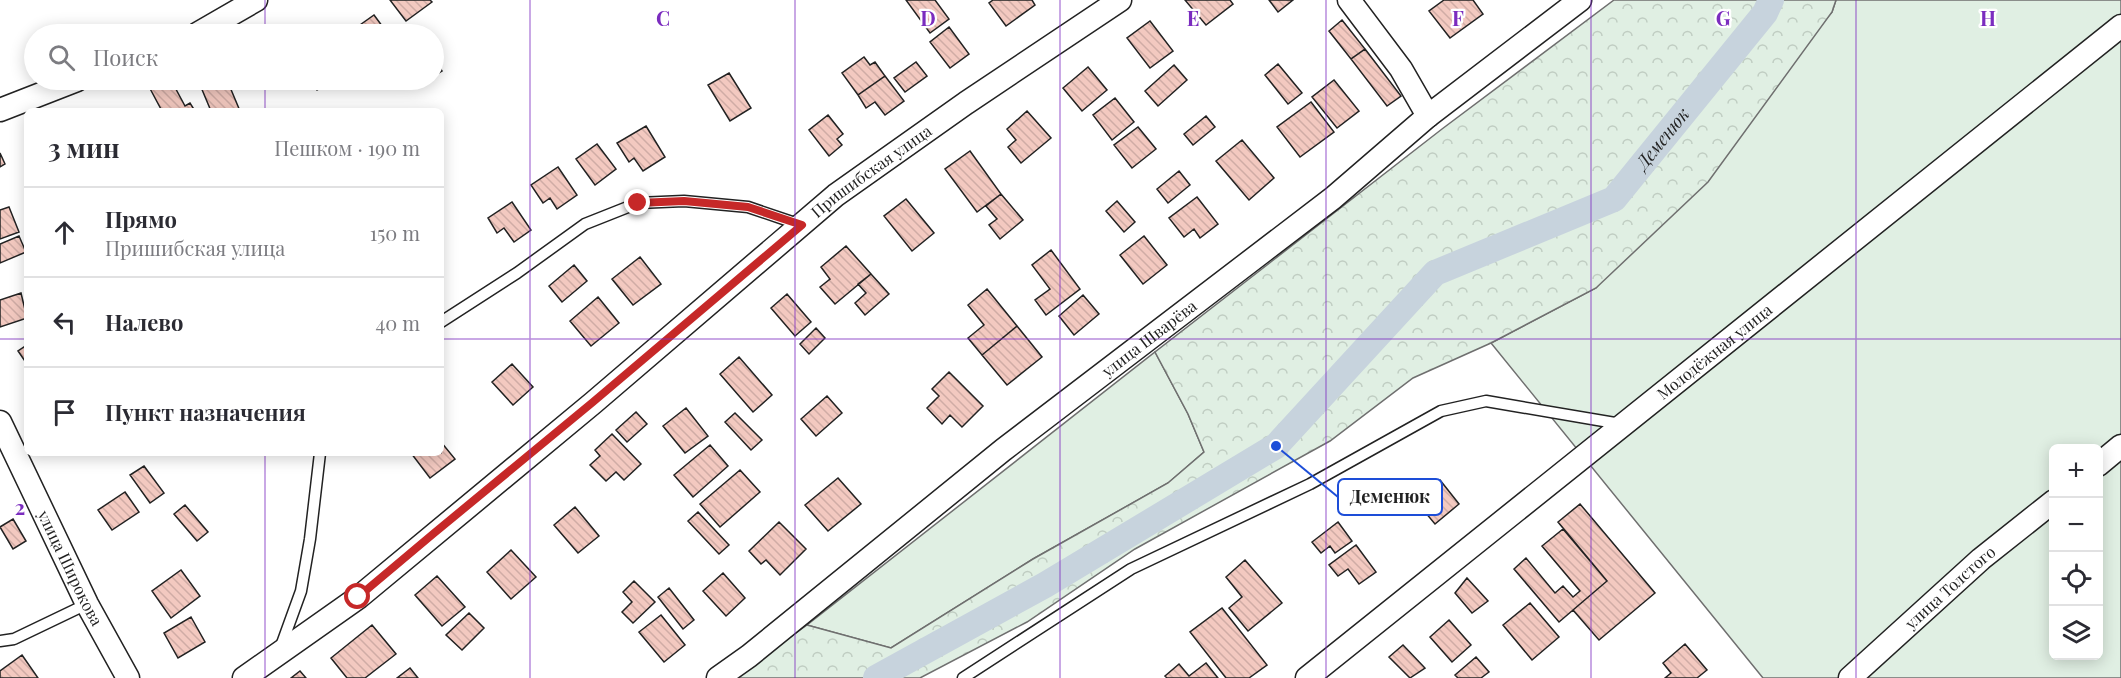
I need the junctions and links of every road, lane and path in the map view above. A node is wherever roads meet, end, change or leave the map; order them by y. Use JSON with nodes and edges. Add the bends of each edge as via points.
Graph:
{"nodes":[{"id":1,"x":256,"y":0,"type":"edge"},
{"id":2,"x":1120,"y":0,"type":"edge"},
{"id":3,"x":1349,"y":0,"type":"edge"},
{"id":4,"x":1580,"y":0,"type":"edge"},
{"id":5,"x":214,"y":24,"type":"edge"},
{"id":6,"x":2121,"y":26,"type":"edge"},
{"id":7,"x":51,"y":90,"type":"edge"},
{"id":8,"x":0,"y":110,"type":"edge"},
{"id":9,"x":1428,"y":116,"type":"junction"},
{"id":10,"x":802,"y":225,"type":"junction"},
{"id":11,"x":444,"y":320,"type":"edge"},
{"id":12,"x":0,"y":422,"type":"edge"},
{"id":13,"x":1622,"y":424,"type":"junction"},
{"id":14,"x":2121,"y":446,"type":"edge"},
{"id":15,"x":320,"y":456,"type":"edge"},
{"id":16,"x":2103,"y":461,"type":"edge"},
{"id":17,"x":2049,"y":505,"type":"edge"},
{"id":18,"x":87,"y":604,"type":"junction"},
{"id":19,"x":0,"y":640,"type":"edge"},
{"id":20,"x":279,"y":652,"type":"junction"},
{"id":21,"x":128,"y":678,"type":"edge"},
{"id":22,"x":244,"y":678,"type":"edge"},
{"id":23,"x":718,"y":678,"type":"edge"},
{"id":24,"x":963,"y":678,"type":"edge"},
{"id":25,"x":1307,"y":678,"type":"edge"},
{"id":26,"x":1850,"y":678,"type":"edge"}],
"edges":[{"from":1,"to":5,"type":"street"},
{"from":2,"to":10,"type":"street","name":"Пришибская улица","via":[[966,103],[836,195]]},
{"from":3,"to":9,"type":"street","via":[[1401,69]]},
{"from":4,"to":9,"type":"street","name":"улица Шварёва"},
{"from":6,"to":13,"type":"street","name":"Молодёжная улица"},
{"from":7,"to":8,"type":"street"},
{"from":9,"to":23,"type":"street","name":"улица Шварёва","via":[[1333,198],[1003,450]]},
{"from":10,"to":11,"type":"lane","via":[[748,207],[684,201],[638,203],[585,224]]},
{"from":10,"to":20,"type":"street","name":"Пришибская улица","via":[[358,597]]},
{"from":12,"to":18,"type":"street","name":"улица Широкова"},
{"from":13,"to":24,"type":"lane","via":[[1486,401],[1441,411],[1310,484],[1131,569]]},
{"from":13,"to":25,"type":"street","name":"Молодёжная улица"},
{"from":14,"to":16,"type":"street"},
{"from":15,"to":20,"type":"lane","via":[[301,591]]},
{"from":17,"to":26,"type":"street","name":"улица Толстого","via":[[1981,559]]},
{"from":18,"to":19,"type":"lane","via":[[14,639]]},
{"from":18,"to":21,"type":"street","name":"улица Широкова"},
{"from":20,"to":22,"type":"street","name":"Пришибская улица"}]}
